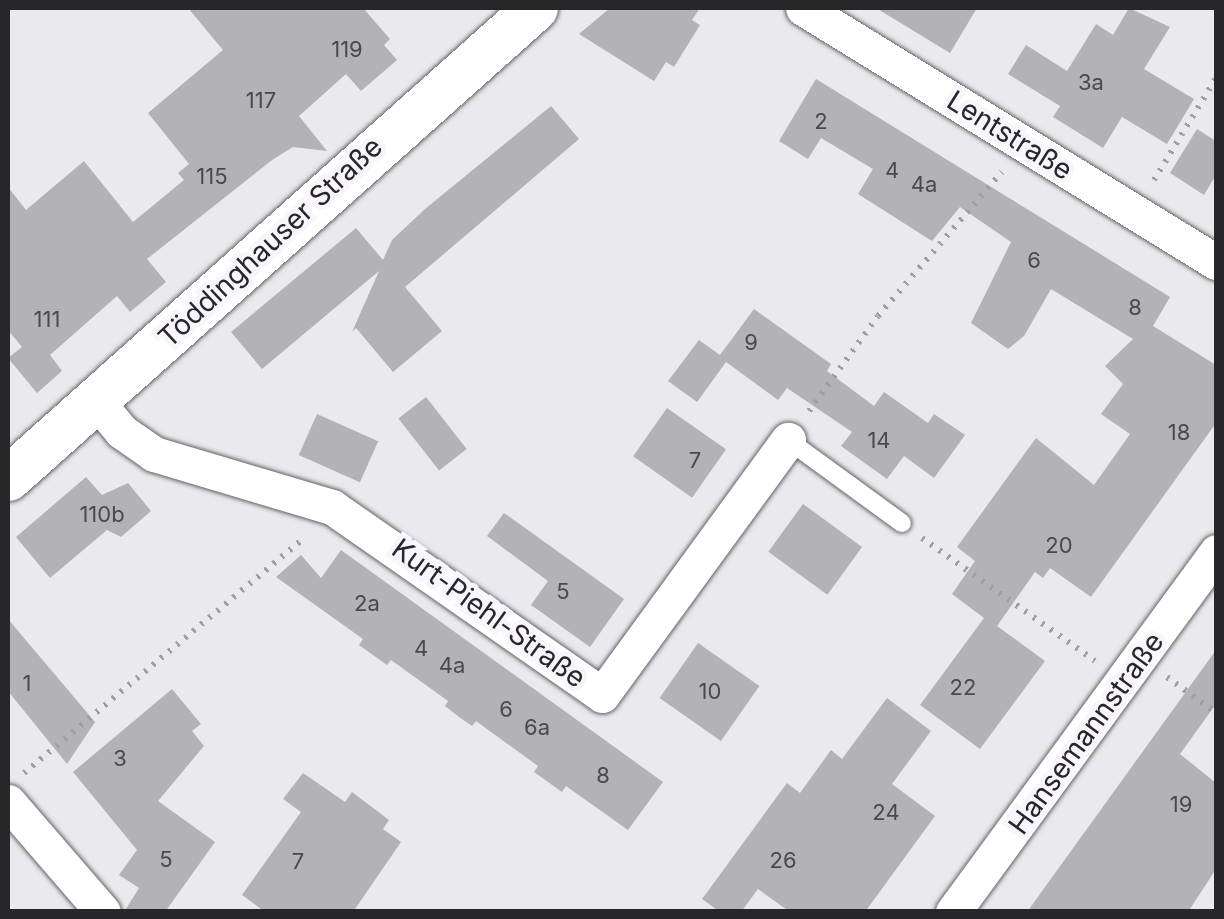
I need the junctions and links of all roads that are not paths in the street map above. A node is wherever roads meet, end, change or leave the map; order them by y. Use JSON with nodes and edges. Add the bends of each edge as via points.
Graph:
{"nodes":[{"id":1,"x":535,"y":8,"type":"edge"},
{"id":2,"x":802,"y":8,"type":"edge"},
{"id":3,"x":1216,"y":262,"type":"edge"},
{"id":4,"x":96,"y":402,"type":"junction"},
{"id":5,"x":788,"y":440,"type":"joint"},
{"id":6,"x":8,"y":478,"type":"edge"},
{"id":7,"x":902,"y":523,"type":"road end"},
{"id":8,"x":1216,"y":552,"type":"edge"},
{"id":9,"x":8,"y":802,"type":"edge"},
{"id":10,"x":103,"y":912,"type":"edge"},
{"id":11,"x":954,"y":912,"type":"edge"}],
"edges":[{"from":1,"to":4,"type":"street","name":"Töddinghauser Straße","via":[[384,136]]},
{"from":2,"to":3,"type":"street","name":"Lentstraße"},
{"from":4,"to":5,"type":"street","name":"Kurt-Piehl-Straße","via":[[154,454],[332,506],[602,695]]},
{"from":4,"to":6,"type":"street","name":"Töddinghauser Straße"},
{"from":5,"to":7,"type":"lane"},
{"from":8,"to":11,"type":"street","name":"Hansemannstraße"},
{"from":9,"to":10,"type":"street"}]}
